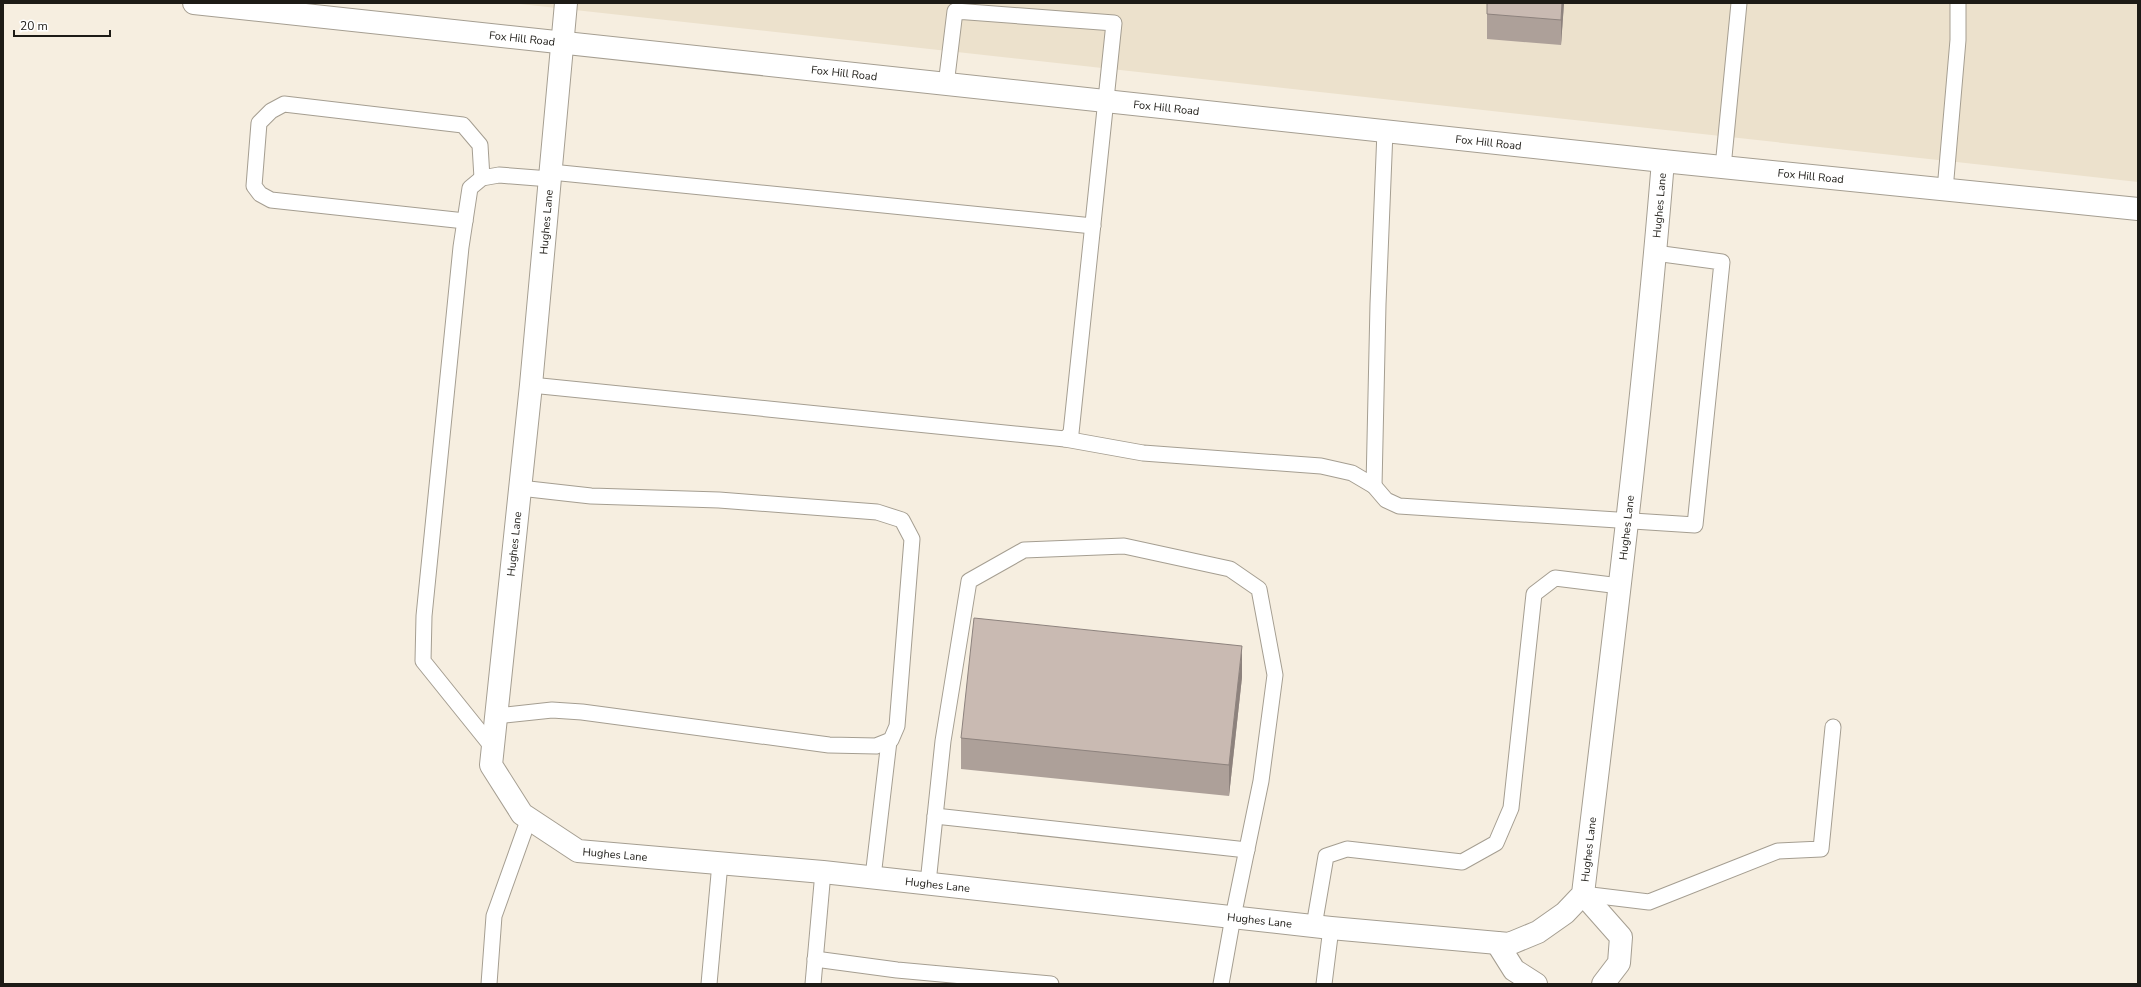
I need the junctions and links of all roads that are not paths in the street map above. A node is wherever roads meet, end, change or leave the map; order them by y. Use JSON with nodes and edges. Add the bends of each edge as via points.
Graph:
{"nodes":[{"id":1,"x":194,"y":3,"type":"edge"},
{"id":2,"x":566,"y":3,"type":"edge"},
{"id":3,"x":1739,"y":3,"type":"edge"},
{"id":4,"x":1958,"y":3,"type":"edge"},
{"id":5,"x":563,"y":44,"type":"junction"},
{"id":6,"x":946,"y":85,"type":"junction"},
{"id":7,"x":1106,"y":102,"type":"junction"},
{"id":8,"x":1385,"y":131,"type":"junction"},
{"id":9,"x":1663,"y":161,"type":"junction"},
{"id":10,"x":1723,"y":167,"type":"junction"},
{"id":11,"x":550,"y":176,"type":"junction"},
{"id":12,"x":482,"y":178,"type":"junction"},
{"id":13,"x":1945,"y":190,"type":"junction"},
{"id":14,"x":2138,"y":209,"type":"edge"},
{"id":15,"x":464,"y":221,"type":"junction"},
{"id":16,"x":1093,"y":226,"type":"junction"},
{"id":17,"x":1656,"y":253,"type":"junction"},
{"id":18,"x":531,"y":385,"type":"junction"},
{"id":19,"x":1065,"y":439,"type":"junction"},
{"id":20,"x":1374,"y":486,"type":"junction"},
{"id":21,"x":520,"y":488,"type":"junction"},
{"id":22,"x":1627,"y":520,"type":"junction"},
{"id":23,"x":1620,"y":586,"type":"junction"},
{"id":24,"x":496,"y":716,"type":"junction"},
{"id":25,"x":1833,"y":727,"type":"dead end"},
{"id":26,"x":889,"y":741,"type":"junction"},
{"id":27,"x":493,"y":748,"type":"junction"},
{"id":28,"x":935,"y":816,"type":"junction"},
{"id":29,"x":529,"y":818,"type":"junction"},
{"id":30,"x":1247,"y":850,"type":"junction"},
{"id":31,"x":720,"y":863,"type":"junction"},
{"id":32,"x":824,"y":872,"type":"junction"},
{"id":33,"x":873,"y":877,"type":"junction"},
{"id":34,"x":928,"y":884,"type":"junction"},
{"id":35,"x":1583,"y":894,"type":"junction"},
{"id":36,"x":1233,"y":917,"type":"junction"},
{"id":37,"x":1323,"y":927,"type":"junction"},
{"id":38,"x":1497,"y":943,"type":"junction"},
{"id":39,"x":815,"y":959,"type":"junction"},
{"id":40,"x":1534,"y":983,"type":"edge"},
{"id":41,"x":489,"y":984,"type":"edge"},
{"id":42,"x":709,"y":984,"type":"edge"},
{"id":43,"x":813,"y":984,"type":"edge"},
{"id":44,"x":1051,"y":984,"type":"edge"},
{"id":45,"x":1221,"y":984,"type":"edge"},
{"id":46,"x":1324,"y":984,"type":"edge"},
{"id":47,"x":1603,"y":984,"type":"edge"}],
"edges":[{"from":1,"to":5,"type":"street","name":"Fox Hill Road"},
{"from":2,"to":5,"type":"street","name":"Hughes Lane"},
{"from":3,"to":10,"type":"lane"},
{"from":4,"to":13,"type":"lane","via":[[1959,34]]},
{"from":5,"to":6,"type":"street","name":"Fox Hill Road"},
{"from":5,"to":11,"type":"street","name":"Hughes Lane"},
{"from":6,"to":7,"type":"street","name":"Fox Hill Road"},
{"from":6,"to":7,"type":"lane","via":[[955,11],[1114,23]]},
{"from":7,"to":8,"type":"street","name":"Fox Hill Road"},
{"from":7,"to":16,"type":"lane"},
{"from":8,"to":9,"type":"street","name":"Fox Hill Road"},
{"from":8,"to":20,"type":"lane"},
{"from":9,"to":10,"type":"street","name":"Fox Hill Road"},
{"from":9,"to":17,"type":"street","name":"Hughes Lane"},
{"from":10,"to":13,"type":"street","name":"Fox Hill Road"},
{"from":11,"to":12,"type":"lane","via":[[499,175]]},
{"from":11,"to":16,"type":"lane"},
{"from":11,"to":18,"type":"street","name":"Hughes Lane"},
{"from":12,"to":15,"type":"lane","via":[[470,188]]},
{"from":12,"to":15,"type":"lane","via":[[480,145],[463,125],[284,104],[271,111],[258,123],[254,186],[260,194],[271,200]]},
{"from":13,"to":14,"type":"street","name":"Fox Hill Road"},
{"from":15,"to":27,"type":"lane","via":[[424,616],[423,661]]},
{"from":16,"to":19,"type":"lane","via":[[1071,433]]},
{"from":17,"to":22,"type":"street","name":"Hughes Lane"},
{"from":17,"to":22,"type":"lane","via":[[1722,262],[1695,524]]},
{"from":18,"to":19,"type":"lane"},
{"from":18,"to":21,"type":"street","name":"Hughes Lane"},
{"from":19,"to":20,"type":"lane","via":[[1143,453],[1321,466],[1352,473]]},
{"from":20,"to":22,"type":"lane","via":[[1386,500],[1399,506]]},
{"from":21,"to":24,"type":"street","name":"Hughes Lane"},
{"from":21,"to":26,"type":"lane","via":[[591,496],[719,500],[877,512],[902,520],[912,539],[898,726]]},
{"from":22,"to":23,"type":"street","name":"Hughes Lane"},
{"from":23,"to":35,"type":"street","name":"Hughes Lane"},
{"from":23,"to":37,"type":"lane","via":[[1555,578],[1534,594],[1511,808],[1496,843],[1462,862],[1347,849],[1326,856]]},
{"from":24,"to":26,"type":"lane","via":[[552,710],[829,745],[876,746]]},
{"from":24,"to":27,"type":"street","name":"Hughes Lane"},
{"from":25,"to":35,"type":"lane","via":[[1820,849],[1778,851],[1649,902]]},
{"from":26,"to":33,"type":"lane"},
{"from":27,"to":29,"type":"street","name":"Hughes Lane","via":[[491,765],[522,814]]},
{"from":28,"to":30,"type":"lane"},
{"from":28,"to":30,"type":"lane","via":[[943,741],[969,581],[1024,550],[1124,546],[1230,569],[1258,589],[1275,675],[1261,781]]},
{"from":28,"to":34,"type":"lane"},
{"from":29,"to":31,"type":"street","name":"Hughes Lane","via":[[578,851]]},
{"from":29,"to":41,"type":"lane","via":[[494,916]]},
{"from":30,"to":36,"type":"lane"},
{"from":31,"to":32,"type":"street","name":"Hughes Lane"},
{"from":31,"to":42,"type":"lane"},
{"from":32,"to":33,"type":"street","name":"Hughes Lane"},
{"from":32,"to":39,"type":"lane"},
{"from":33,"to":34,"type":"street","name":"Hughes Lane"},
{"from":34,"to":36,"type":"street","name":"Hughes Lane"},
{"from":35,"to":38,"type":"street","name":"Hughes Lane","via":[[1565,913],[1538,932],[1509,944]]},
{"from":35,"to":47,"type":"street","name":"Hughes Lane","via":[[1621,937],[1619,962]]},
{"from":36,"to":37,"type":"street","name":"Hughes Lane"},
{"from":36,"to":45,"type":"lane"},
{"from":37,"to":38,"type":"street","name":"Hughes Lane"},
{"from":37,"to":46,"type":"lane"},
{"from":38,"to":40,"type":"street","via":[[1514,970]]},
{"from":39,"to":43,"type":"lane"},
{"from":39,"to":44,"type":"lane","via":[[898,970]]}]}
